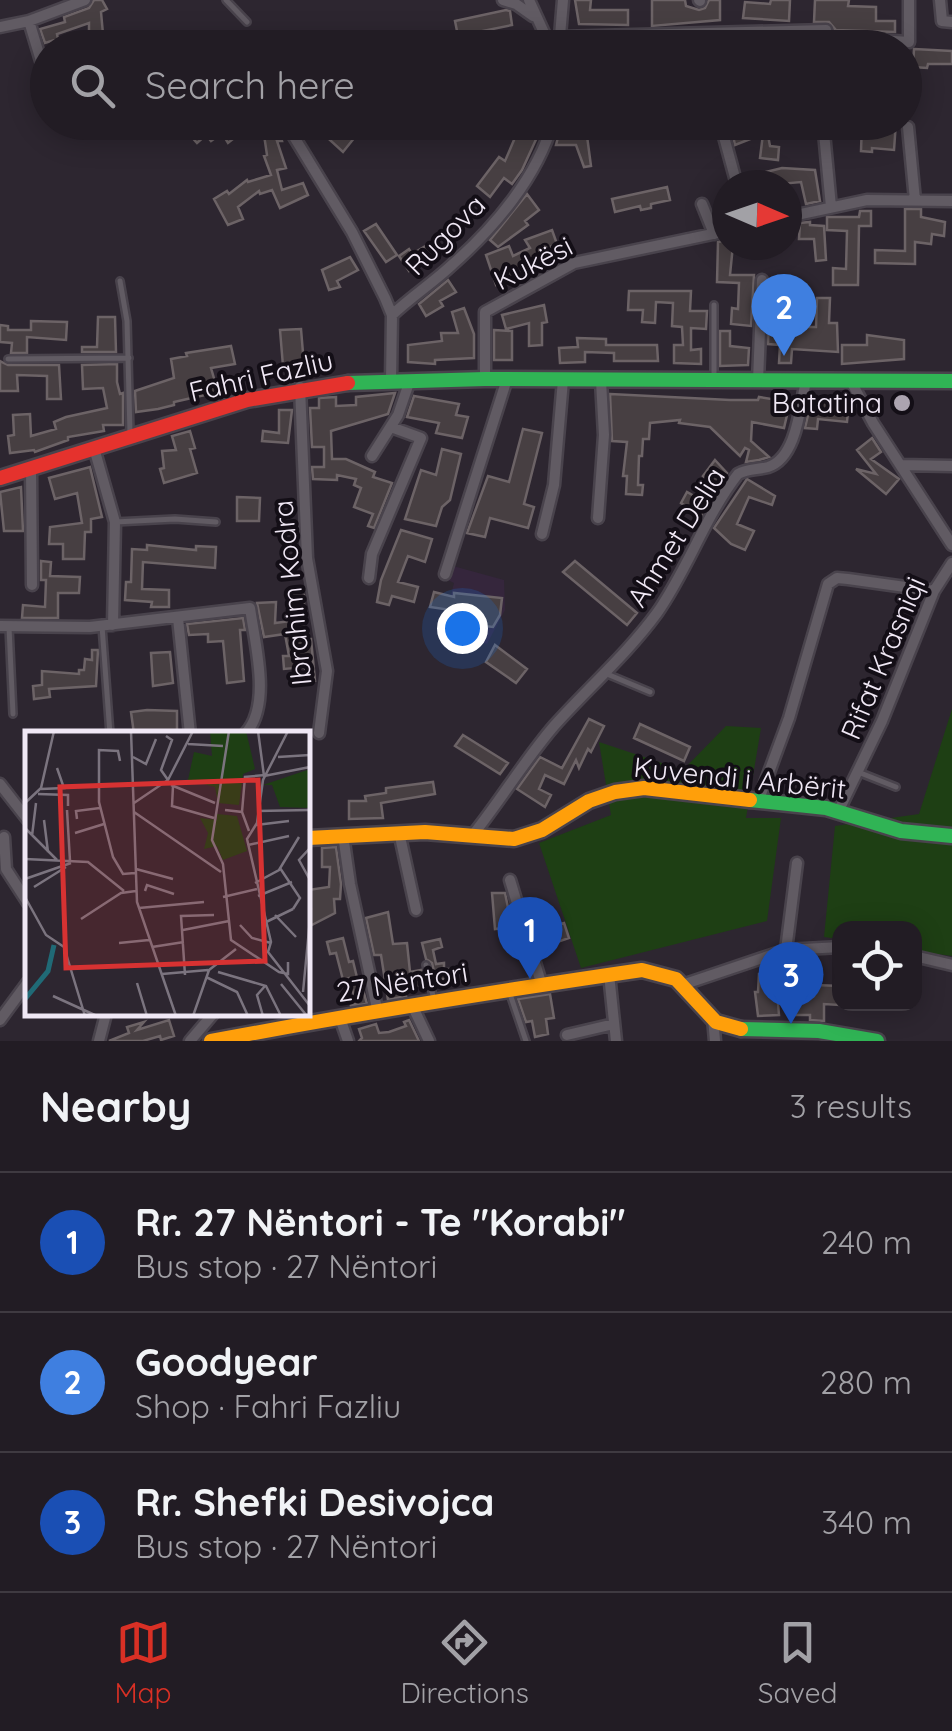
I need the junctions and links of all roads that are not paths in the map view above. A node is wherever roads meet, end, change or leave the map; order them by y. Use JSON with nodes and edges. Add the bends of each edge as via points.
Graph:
{"nodes":[{"id":1,"x":85,"y":0,"type":"edge"},
{"id":2,"x":226,"y":0,"type":"edge"},
{"id":3,"x":503,"y":0,"type":"edge"},
{"id":4,"x":529,"y":0,"type":"edge"},
{"id":5,"x":562,"y":0,"type":"edge"},
{"id":6,"x":909,"y":0,"type":"edge"},
{"id":7,"x":940,"y":0,"type":"edge"},
{"id":8,"x":534,"y":17,"type":"junction"},
{"id":9,"x":29,"y":21,"type":"junction"},
{"id":10,"x":247,"y":22,"type":"dead end"},
{"id":11,"x":952,"y":22,"type":"edge"},
{"id":12,"x":0,"y":28,"type":"edge"},
{"id":13,"x":32,"y":30,"type":"edge"},
{"id":14,"x":541,"y":30,"type":"edge"},
{"id":15,"x":560,"y":30,"type":"edge"},
{"id":16,"x":909,"y":30,"type":"edge"},
{"id":17,"x":295,"y":140,"type":"edge"},
{"id":18,"x":545,"y":140,"type":"edge"},
{"id":19,"x":725,"y":140,"type":"edge"},
{"id":20,"x":825,"y":140,"type":"edge"},
{"id":21,"x":909,"y":140,"type":"edge"},
{"id":22,"x":733,"y":170,"type":"edge"},
{"id":23,"x":915,"y":200,"type":"junction"},
{"id":24,"x":952,"y":201,"type":"edge"},
{"id":25,"x":702,"y":204,"type":"dead end"},
{"id":26,"x":831,"y":207,"type":"junction"},
{"id":27,"x":802,"y":214,"type":"edge"},
{"id":28,"x":712,"y":229,"type":"edge"},
{"id":29,"x":712,"y":234,"type":"edge"},
{"id":30,"x":762,"y":280,"type":"dead end"},
{"id":31,"x":120,"y":282,"type":"dead end"},
{"id":32,"x":714,"y":305,"type":"dead end"},
{"id":33,"x":392,"y":315,"type":"junction"},
{"id":34,"x":8,"y":358,"type":"dead end"},
{"id":35,"x":129,"y":358,"type":"junction"},
{"id":36,"x":485,"y":379,"type":"junction"},
{"id":37,"x":391,"y":380,"type":"junction"},
{"id":38,"x":410,"y":380,"type":"junction"},
{"id":39,"x":507,"y":380,"type":"junction"},
{"id":40,"x":563,"y":380,"type":"junction"},
{"id":41,"x":601,"y":381,"type":"junction"},
{"id":42,"x":714,"y":381,"type":"junction"},
{"id":43,"x":758,"y":381,"type":"junction"},
{"id":44,"x":851,"y":381,"type":"junction"},
{"id":45,"x":952,"y":381,"type":"edge"},
{"id":46,"x":806,"y":382,"type":"junction"},
{"id":47,"x":300,"y":387,"type":"junction"},
{"id":48,"x":391,"y":427,"type":"junction"},
{"id":49,"x":130,"y":436,"type":"junction"},
{"id":50,"x":94,"y":448,"type":"junction"},
{"id":51,"x":372,"y":456,"type":"dead end"},
{"id":52,"x":900,"y":465,"type":"junction"},
{"id":53,"x":952,"y":466,"type":"edge"},
{"id":54,"x":30,"y":468,"type":"junction"},
{"id":55,"x":0,"y":478,"type":"edge"},
{"id":56,"x":598,"y":518,"type":"dead end"},
{"id":57,"x":115,"y":522,"type":"junction"},
{"id":58,"x":216,"y":522,"type":"dead end"},
{"id":59,"x":542,"y":534,"type":"dead end"},
{"id":60,"x":952,"y":545,"type":"edge"},
{"id":61,"x":952,"y":562,"type":"edge"},
{"id":62,"x":445,"y":574,"type":"dead end"},
{"id":63,"x":369,"y":578,"type":"dead end"},
{"id":64,"x":32,"y":586,"type":"dead end"},
{"id":65,"x":934,"y":591,"type":"junction"},
{"id":66,"x":178,"y":618,"type":"junction"},
{"id":67,"x":107,"y":625,"type":"junction"},
{"id":68,"x":4,"y":626,"type":"edge"},
{"id":69,"x":604,"y":673,"type":"junction"},
{"id":70,"x":650,"y":692,"type":"dead end"},
{"id":71,"x":13,"y":714,"type":"dead end"},
{"id":72,"x":110,"y":731,"type":"edge"},
{"id":73,"x":190,"y":731,"type":"edge"},
{"id":74,"x":248,"y":731,"type":"edge"},
{"id":75,"x":319,"y":734,"type":"dead end"},
{"id":76,"x":858,"y":772,"type":"junction"},
{"id":77,"x":0,"y":784,"type":"edge"},
{"id":78,"x":896,"y":787,"type":"dead end"},
{"id":79,"x":758,"y":802,"type":"junction"},
{"id":80,"x":839,"y":810,"type":"junction"},
{"id":81,"x":25,"y":816,"type":"edge"},
{"id":82,"x":399,"y":832,"type":"junction"},
{"id":83,"x":343,"y":835,"type":"junction"},
{"id":84,"x":472,"y":836,"type":"junction"},
{"id":85,"x":952,"y":836,"type":"edge"},
{"id":86,"x":4,"y":837,"type":"dead end"},
{"id":87,"x":310,"y":838,"type":"edge"},
{"id":88,"x":797,"y":863,"type":"dead end"},
{"id":89,"x":510,"y":880,"type":"dead end"},
{"id":90,"x":25,"y":898,"type":"edge"},
{"id":91,"x":416,"y":910,"type":"dead end"},
{"id":92,"x":832,"y":947,"type":"edge"},
{"id":93,"x":786,"y":950,"type":"junction"},
{"id":94,"x":922,"y":958,"type":"edge"},
{"id":95,"x":426,"y":965,"type":"dead end"},
{"id":96,"x":952,"y":966,"type":"edge"},
{"id":97,"x":609,"y":974,"type":"junction"},
{"id":98,"x":685,"y":984,"type":"junction"},
{"id":99,"x":25,"y":986,"type":"edge"},
{"id":100,"x":542,"y":986,"type":"junction"},
{"id":101,"x":510,"y":991,"type":"junction"},
{"id":102,"x":434,"y":1000,"type":"junction"},
{"id":103,"x":412,"y":1005,"type":"junction"},
{"id":104,"x":378,"y":1014,"type":"junction"},
{"id":105,"x":105,"y":1016,"type":"edge"},
{"id":106,"x":211,"y":1016,"type":"edge"},
{"id":107,"x":340,"y":1018,"type":"junction"},
{"id":108,"x":712,"y":1018,"type":"junction"},
{"id":109,"x":0,"y":1020,"type":"edge"},
{"id":110,"x":614,"y":1024,"type":"junction"},
{"id":111,"x":567,"y":1035,"type":"dead end"},
{"id":112,"x":789,"y":1035,"type":"edge"},
{"id":113,"x":273,"y":1036,"type":"edge"},
{"id":114,"x":99,"y":1041,"type":"edge"},
{"id":115,"x":190,"y":1041,"type":"edge"},
{"id":116,"x":211,"y":1041,"type":"edge"},
{"id":117,"x":348,"y":1041,"type":"edge"},
{"id":118,"x":428,"y":1041,"type":"edge"},
{"id":119,"x":526,"y":1041,"type":"edge"},
{"id":120,"x":616,"y":1041,"type":"edge"},
{"id":121,"x":714,"y":1041,"type":"edge"},
{"id":122,"x":877,"y":1041,"type":"edge"}],
"edges":[{"from":1,"to":9,"type":"street"},
{"from":2,"to":10,"type":"lane"},
{"from":3,"to":8,"type":"street"},
{"from":4,"to":8,"type":"street"},
{"from":5,"to":15,"type":"street"},
{"from":6,"to":16,"type":"street"},
{"from":7,"to":11,"type":"street","via":[[942,21]]},
{"from":8,"to":14,"type":"street"},
{"from":9,"to":12,"type":"street"},
{"from":9,"to":13,"type":"street"},
{"from":17,"to":33,"type":"street","via":[[352,232]]},
{"from":18,"to":33,"type":"street","name":"Rugova","via":[[535,166],[494,220]]},
{"from":19,"to":22,"type":"street"},
{"from":20,"to":26,"type":"street"},
{"from":21,"to":23,"type":"street"},
{"from":23,"to":24,"type":"street"},
{"from":23,"to":26,"type":"street"},
{"from":25,"to":28,"type":"street"},
{"from":26,"to":27,"type":"street"},
{"from":29,"to":36,"type":"street","name":"Kukësi","via":[[574,263],[485,312]]},
{"from":30,"to":43,"type":"street"},
{"from":31,"to":35,"type":"lane"},
{"from":32,"to":42,"type":"lane"},
{"from":33,"to":37,"type":"street"},
{"from":34,"to":35,"type":"lane"},
{"from":35,"to":49,"type":"lane"},
{"from":36,"to":38,"type":"street","name":"Fahri Fazliu"},
{"from":36,"to":39,"type":"street","name":"Fahri Fazliu"},
{"from":37,"to":38,"type":"street","name":"Fahri Fazliu"},
{"from":37,"to":47,"type":"street","name":"Fahri Fazliu"},
{"from":38,"to":48,"type":"street"},
{"from":39,"to":40,"type":"street","name":"Fahri Fazliu"},
{"from":39,"to":62,"type":"street"},
{"from":40,"to":41,"type":"street","name":"Fahri Fazliu"},
{"from":40,"to":59,"type":"street","via":[[554,485]]},
{"from":41,"to":42,"type":"street","name":"Fahri Fazliu"},
{"from":41,"to":56,"type":"street"},
{"from":42,"to":43,"type":"street","name":"Fahri Fazliu"},
{"from":43,"to":46,"type":"street","name":"Fahri Fazliu"},
{"from":44,"to":45,"type":"street","name":"Fahri Fazliu"},
{"from":44,"to":46,"type":"street","name":"Fahri Fazliu"},
{"from":44,"to":52,"type":"street"},
{"from":46,"to":69,"type":"street","name":"Ahmet Delia","via":[[784,454],[769,467],[738,474],[675,586]]},
{"from":47,"to":49,"type":"street","name":"Fahri Fazliu"},
{"from":47,"to":75,"type":"street","name":"Ibrahim Kodra","via":[[307,558],[326,671]]},
{"from":48,"to":51,"type":"street"},
{"from":48,"to":63,"type":"street","via":[[421,438],[372,554]]},
{"from":49,"to":50,"type":"street","name":"Fahri Fazliu"},
{"from":50,"to":54,"type":"street","name":"Fahri Fazliu"},
{"from":50,"to":57,"type":"street"},
{"from":52,"to":53,"type":"street"},
{"from":52,"to":60,"type":"street"},
{"from":54,"to":55,"type":"street","name":"Fahri Fazliu"},
{"from":54,"to":64,"type":"street"},
{"from":57,"to":58,"type":"lane"},
{"from":57,"to":67,"type":"street","via":[[115,592]]},
{"from":61,"to":65,"type":"street","name":"Rifat Krasniqi"},
{"from":65,"to":76,"type":"street","name":"Rifat Krasniqi"},
{"from":65,"to":79,"type":"street","via":[[848,578],[828,584]]},
{"from":66,"to":67,"type":"street"},
{"from":66,"to":73,"type":"street"},
{"from":66,"to":74,"type":"street","via":[[250,608],[262,693]]},
{"from":67,"to":68,"type":"street"},
{"from":67,"to":72,"type":"lane"},
{"from":68,"to":71,"type":"lane"},
{"from":69,"to":70,"type":"lane"},
{"from":69,"to":84,"type":"street","name":"Ahmet Delia","via":[[554,726]]},
{"from":76,"to":78,"type":"lane","name":"Rifat Krasniqi"},
{"from":76,"to":80,"type":"street","name":"Rifat Krasniqi"},
{"from":77,"to":81,"type":"street"},
{"from":79,"to":80,"type":"street","name":"Kuvendi i Arbërit"},
{"from":79,"to":84,"type":"street","name":"Kuvendi i Arbërit","via":[[628,789],[589,801],[529,836]]},
{"from":80,"to":85,"type":"street","name":"Kuvendi i Arbërit","via":[[902,831]]},
{"from":82,"to":83,"type":"street","name":"Kuvendi i Arbërit"},
{"from":82,"to":84,"type":"street","name":"Kuvendi i Arbërit"},
{"from":82,"to":91,"type":"street"},
{"from":83,"to":87,"type":"street","name":"Kuvendi i Arbërit"},
{"from":83,"to":104,"type":"street"},
{"from":86,"to":90,"type":"street","via":[[6,869]]},
{"from":88,"to":93,"type":"street"},
{"from":89,"to":100,"type":"street"},
{"from":92,"to":93,"type":"street"},
{"from":93,"to":98,"type":"street"},
{"from":94,"to":96,"type":"street"},
{"from":95,"to":102,"type":"lane"},
{"from":97,"to":98,"type":"street","name":"27 Nëntori","via":[[659,971]]},
{"from":97,"to":100,"type":"street","name":"27 Nëntori"},
{"from":97,"to":110,"type":"street"},
{"from":98,"to":108,"type":"street"},
{"from":99,"to":109,"type":"street"},
{"from":100,"to":101,"type":"street","name":"27 Nëntori"},
{"from":101,"to":102,"type":"street","name":"27 Nëntori"},
{"from":101,"to":119,"type":"lane"},
{"from":102,"to":103,"type":"street","name":"27 Nëntori"},
{"from":103,"to":104,"type":"street","name":"27 Nëntori"},
{"from":103,"to":118,"type":"street"},
{"from":104,"to":107,"type":"street","name":"27 Nëntori"},
{"from":105,"to":114,"type":"street"},
{"from":106,"to":115,"type":"street"},
{"from":107,"to":113,"type":"street","name":"27 Nëntori"},
{"from":107,"to":117,"type":"street"},
{"from":108,"to":112,"type":"street","via":[[734,1028]]},
{"from":108,"to":121,"type":"street"},
{"from":110,"to":111,"type":"street"},
{"from":110,"to":120,"type":"street"},
{"from":112,"to":122,"type":"street"},
{"from":113,"to":116,"type":"street","name":"27 Nëntori"}]}
